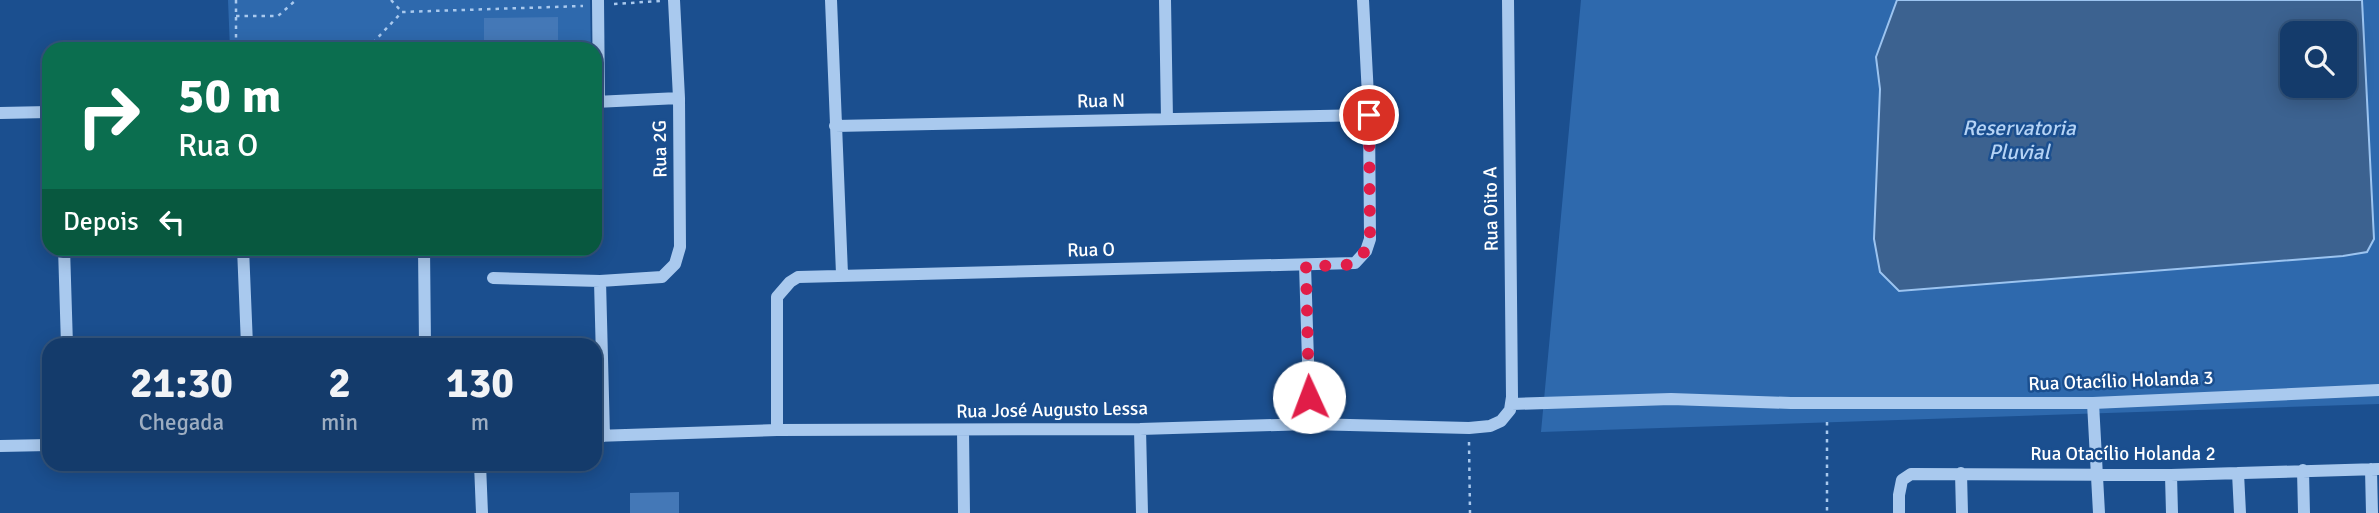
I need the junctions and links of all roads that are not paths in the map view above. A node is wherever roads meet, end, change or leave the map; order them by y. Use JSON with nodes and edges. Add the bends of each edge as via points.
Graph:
{"nodes":[{"id":1,"x":672,"y":0,"type":"edge"},
{"id":2,"x":831,"y":0,"type":"edge"},
{"id":3,"x":1165,"y":0,"type":"edge"},
{"id":4,"x":1363,"y":0,"type":"edge"},
{"id":5,"x":1508,"y":0,"type":"edge"},
{"id":6,"x":598,"y":3,"type":"edge"},
{"id":7,"x":598,"y":42,"type":"edge"},
{"id":8,"x":679,"y":98,"type":"junction"},
{"id":9,"x":602,"y":102,"type":"edge"},
{"id":10,"x":0,"y":113,"type":"edge"},
{"id":11,"x":42,"y":113,"type":"edge"},
{"id":12,"x":1369,"y":115,"type":"junction"},
{"id":13,"x":1167,"y":119,"type":"junction"},
{"id":14,"x":835,"y":126,"type":"junction"},
{"id":15,"x":64,"y":256,"type":"edge"},
{"id":16,"x":243,"y":256,"type":"edge"},
{"id":17,"x":424,"y":256,"type":"edge"},
{"id":18,"x":1306,"y":265,"type":"junction"},
{"id":19,"x":842,"y":274,"type":"junction"},
{"id":20,"x":493,"y":278,"type":"dead end"},
{"id":21,"x":600,"y":281,"type":"junction"},
{"id":22,"x":67,"y":338,"type":"edge"},
{"id":23,"x":247,"y":338,"type":"edge"},
{"id":24,"x":425,"y":338,"type":"edge"},
{"id":25,"x":600,"y":338,"type":"edge"},
{"id":26,"x":2379,"y":390,"type":"edge"},
{"id":27,"x":2093,"y":403,"type":"junction"},
{"id":28,"x":1512,"y":404,"type":"junction"},
{"id":29,"x":1506,"y":416,"type":"joint"},
{"id":30,"x":1310,"y":424,"type":"junction"},
{"id":31,"x":1140,"y":429,"type":"junction"},
{"id":32,"x":777,"y":430,"type":"junction"},
{"id":33,"x":963,"y":430,"type":"junction"},
{"id":34,"x":602,"y":436,"type":"edge"},
{"id":35,"x":42,"y":445,"type":"edge"},
{"id":36,"x":0,"y":446,"type":"edge"},
{"id":37,"x":2375,"y":469,"type":"edge"},
{"id":38,"x":2303,"y":470,"type":"junction"},
{"id":39,"x":480,"y":471,"type":"edge"},
{"id":40,"x":1961,"y":473,"type":"junction"},
{"id":41,"x":2099,"y":473,"type":"junction"},
{"id":42,"x":2238,"y":473,"type":"junction"},
{"id":43,"x":2171,"y":475,"type":"junction"},
{"id":44,"x":482,"y":513,"type":"edge"},
{"id":45,"x":964,"y":513,"type":"edge"},
{"id":46,"x":1142,"y":513,"type":"edge"},
{"id":47,"x":1899,"y":513,"type":"edge"},
{"id":48,"x":1962,"y":513,"type":"edge"},
{"id":49,"x":2099,"y":513,"type":"edge"},
{"id":50,"x":2172,"y":513,"type":"edge"},
{"id":51,"x":2240,"y":513,"type":"edge"},
{"id":52,"x":2304,"y":513,"type":"edge"},
{"id":53,"x":2372,"y":513,"type":"edge"}],
"edges":[{"from":1,"to":8,"type":"street","name":"Rua 2G"},
{"from":2,"to":14,"type":"street"},
{"from":3,"to":13,"type":"street"},
{"from":4,"to":12,"type":"street"},
{"from":5,"to":28,"type":"street","name":"Rua Oito A"},
{"from":6,"to":7,"type":"street"},
{"from":8,"to":9,"type":"street"},
{"from":8,"to":21,"type":"street","name":"Rua 2G","via":[[680,247],[675,264],[662,278]]},
{"from":10,"to":11,"type":"street"},
{"from":12,"to":13,"type":"street","name":"Rua N"},
{"from":12,"to":18,"type":"street","name":"Rua O","via":[[1370,239],[1366,251],[1347,265]]},
{"from":13,"to":14,"type":"street","name":"Rua N"},
{"from":14,"to":19,"type":"street"},
{"from":15,"to":22,"type":"street"},
{"from":16,"to":23,"type":"street"},
{"from":17,"to":24,"type":"street"},
{"from":18,"to":19,"type":"street","name":"Rua O"},
{"from":18,"to":30,"type":"street"},
{"from":19,"to":32,"type":"street","name":"Rua O","via":[[798,277],[777,297]]},
{"from":20,"to":21,"type":"street"},
{"from":21,"to":25,"type":"street"},
{"from":26,"to":27,"type":"street","name":"Rua Otacílio Holanda 3"},
{"from":27,"to":28,"type":"street","name":"Rua Otacílio Holanda 3","via":[[1671,398]]},
{"from":27,"to":41,"type":"street"},
{"from":28,"to":29,"type":"street","name":"Rua Oito A"},
{"from":29,"to":30,"type":"street","name":"Rua José Augusto Lessa","via":[[1490,426],[1469,428]]},
{"from":30,"to":31,"type":"street","name":"Rua José Augusto Lessa"},
{"from":31,"to":33,"type":"street","name":"Rua José Augusto Lessa"},
{"from":31,"to":46,"type":"street"},
{"from":32,"to":33,"type":"street","name":"Rua José Augusto Lessa"},
{"from":32,"to":34,"type":"street","name":"Rua José Augusto Lessa"},
{"from":33,"to":45,"type":"street"},
{"from":35,"to":36,"type":"street"},
{"from":37,"to":38,"type":"street","name":"Rua Otacílio Holanda 2"},
{"from":37,"to":53,"type":"street"},
{"from":38,"to":42,"type":"street","name":"Rua Otacílio Holanda 2"},
{"from":38,"to":52,"type":"street"},
{"from":39,"to":44,"type":"street"},
{"from":40,"to":41,"type":"street","name":"Rua Otacílio Holanda 2"},
{"from":40,"to":47,"type":"street","name":"Rua Otacílio Holanda 2","via":[[1911,474],[1902,480]]},
{"from":40,"to":48,"type":"street"},
{"from":41,"to":43,"type":"street","name":"Rua Otacílio Holanda 2"},
{"from":41,"to":49,"type":"street"},
{"from":42,"to":43,"type":"street","name":"Rua Otacílio Holanda 2"},
{"from":42,"to":51,"type":"street"},
{"from":43,"to":50,"type":"street"}]}
